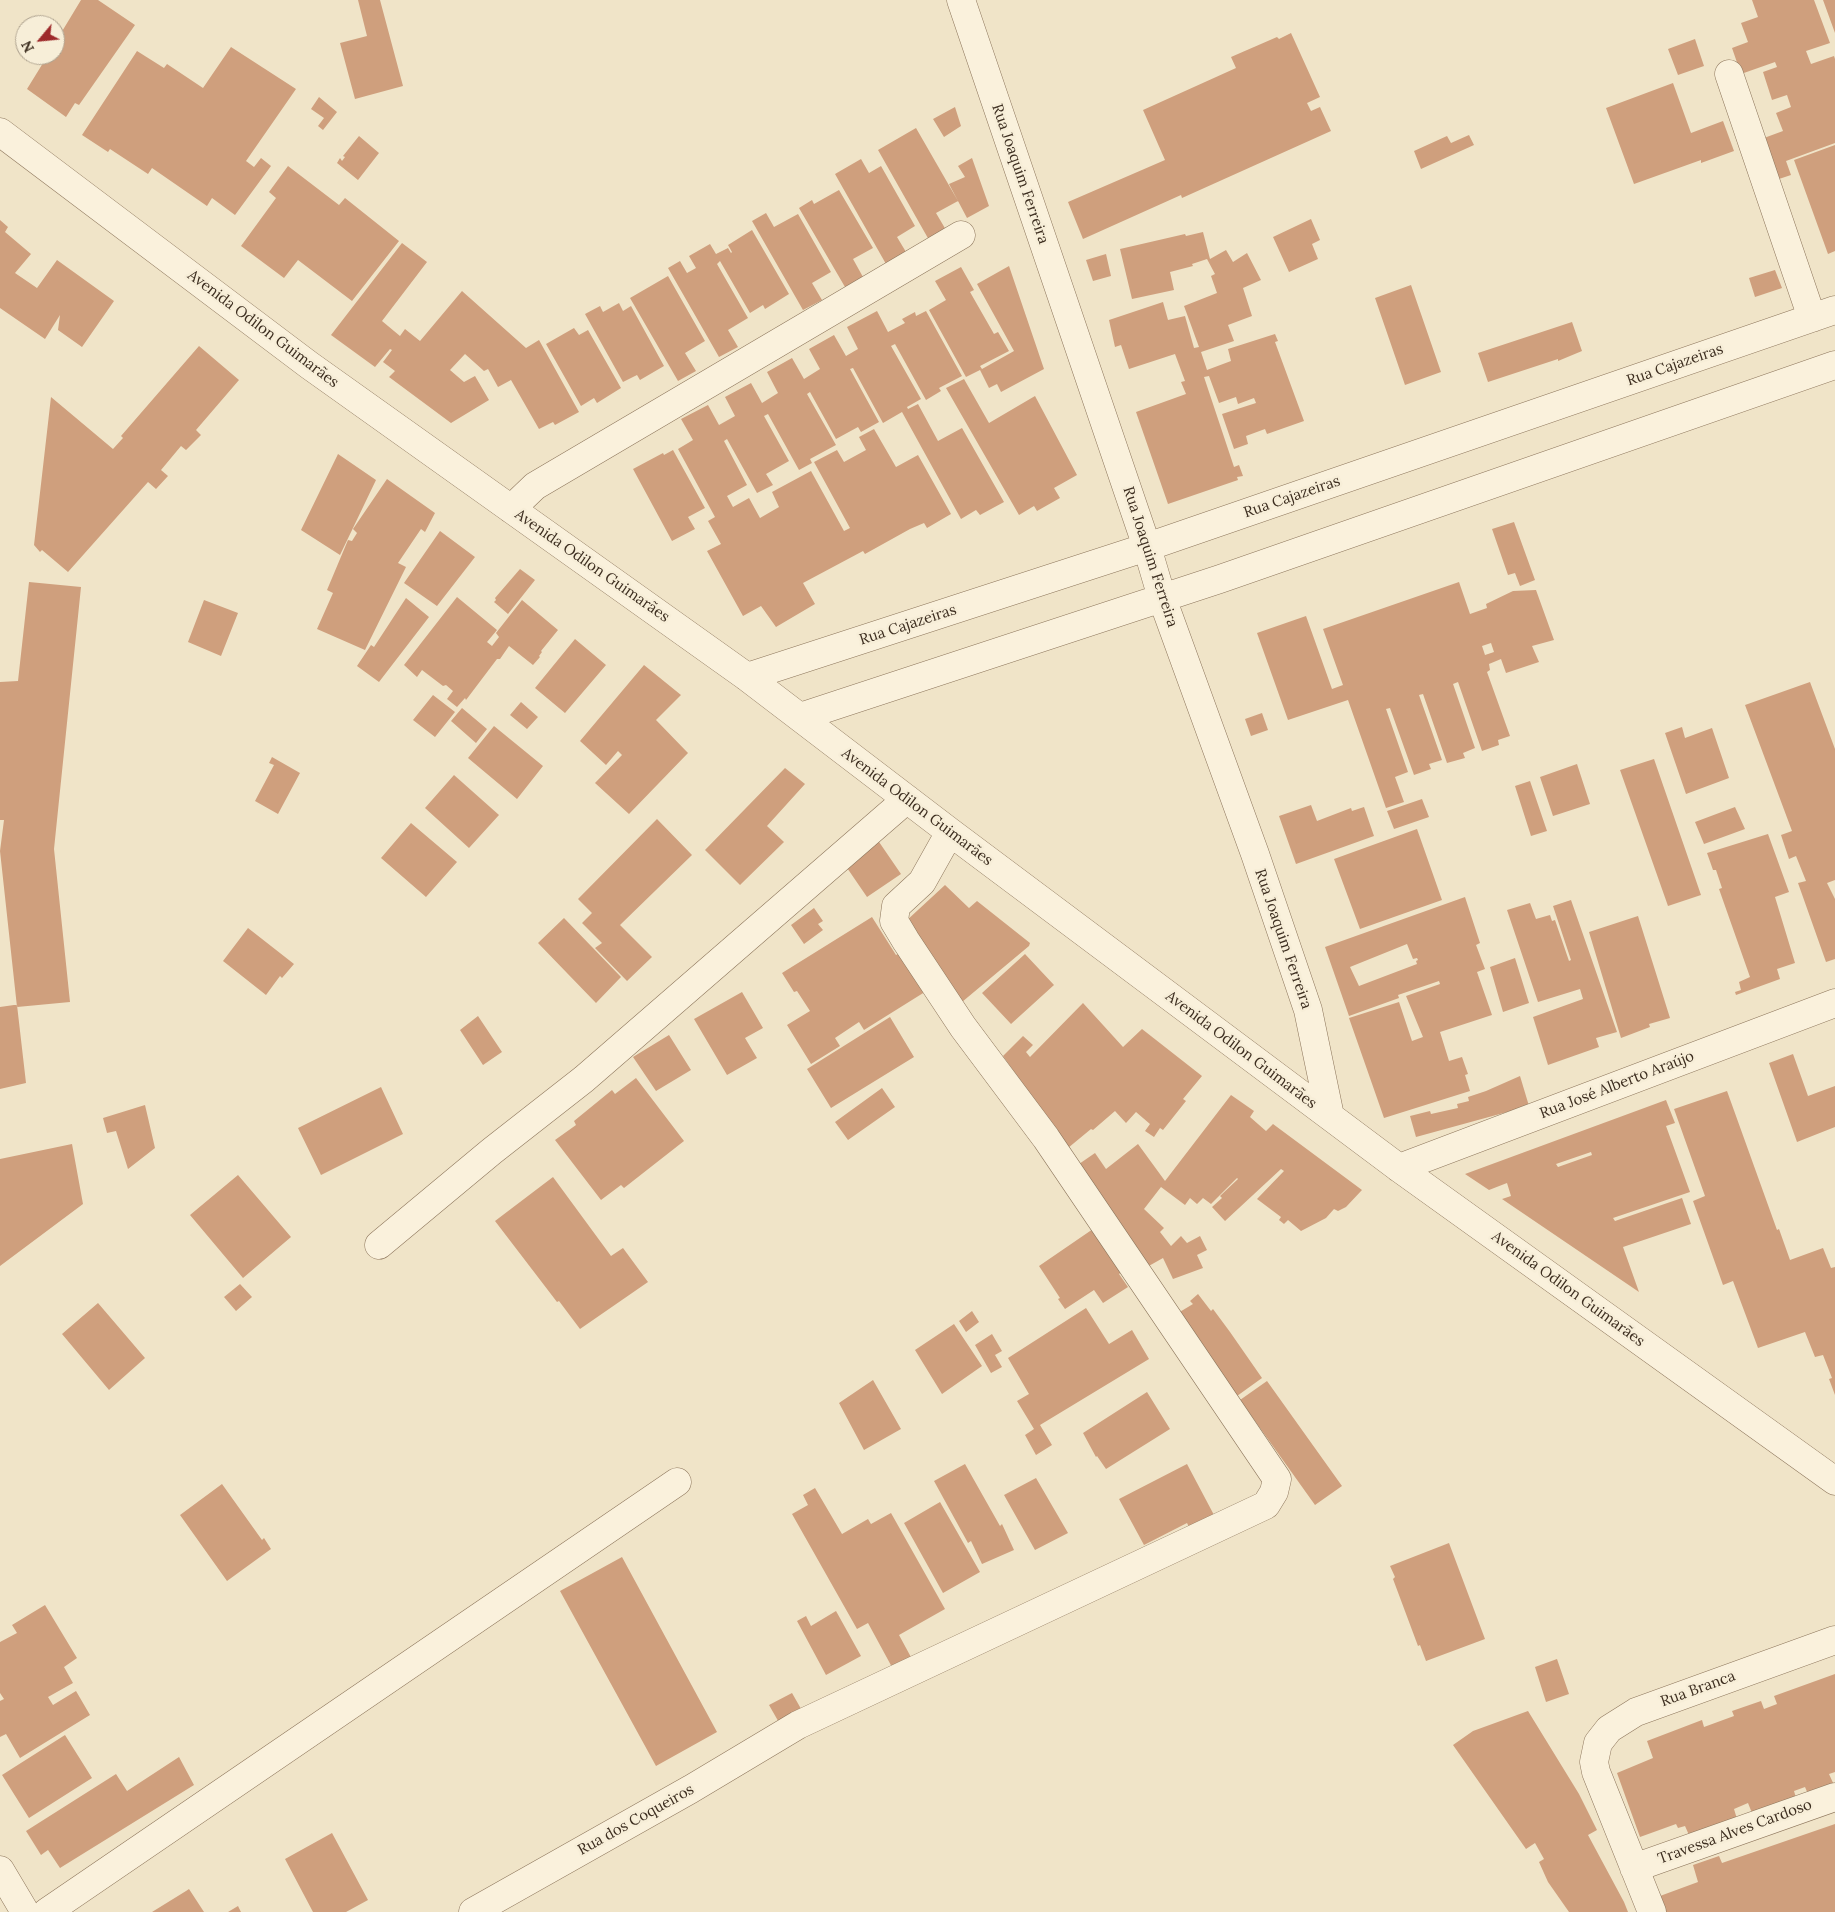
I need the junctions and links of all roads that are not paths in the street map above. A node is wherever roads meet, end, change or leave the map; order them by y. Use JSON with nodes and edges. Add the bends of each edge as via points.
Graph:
{"nodes":[{"id":1,"x":961,"y":0,"type":"edge"},
{"id":2,"x":1729,"y":74,"type":"dead end"},
{"id":3,"x":0,"y":132,"type":"edge"},
{"id":4,"x":961,"y":235,"type":"dead end"},
{"id":5,"x":1823,"y":314,"type":"edge"},
{"id":6,"x":1835,"y":365,"type":"edge"},
{"id":7,"x":511,"y":509,"type":"junction"},
{"id":8,"x":1147,"y":547,"type":"junction"},
{"id":9,"x":1162,"y":598,"type":"junction"},
{"id":10,"x":747,"y":677,"type":"junction"},
{"id":11,"x":800,"y":717,"type":"junction"},
{"id":12,"x":907,"y":799,"type":"junction"},
{"id":13,"x":950,"y":832,"type":"junction"},
{"id":14,"x":1835,"y":1003,"type":"edge"},
{"id":15,"x":1330,"y":1116,"type":"junction"},
{"id":16,"x":1399,"y":1168,"type":"junction"},
{"id":17,"x":379,"y":1245,"type":"dead end"},
{"id":18,"x":1835,"y":1481,"type":"edge"},
{"id":19,"x":677,"y":1482,"type":"dead end"},
{"id":20,"x":1835,"y":1640,"type":"edge"},
{"id":21,"x":1835,"y":1797,"type":"edge"},
{"id":22,"x":1634,"y":1868,"type":"junction"},
{"id":23,"x":0,"y":1870,"type":"edge"},
{"id":24,"x":25,"y":1912,"type":"edge"},
{"id":25,"x":48,"y":1912,"type":"edge"},
{"id":26,"x":473,"y":1912,"type":"edge"},
{"id":27,"x":1652,"y":1912,"type":"edge"}],
"edges":[{"from":1,"to":8,"type":"street","name":"Rua Joaquim Ferreira"},
{"from":2,"to":5,"type":"street"},
{"from":3,"to":7,"type":"street","name":"Avenida Odilon Guimarães","via":[[309,365]]},
{"from":4,"to":7,"type":"street","via":[[535,486]]},
{"from":5,"to":8,"type":"street","name":"Rua Cajazeiras"},
{"from":6,"to":9,"type":"street"},
{"from":7,"to":10,"type":"street","name":"Avenida Odilon Guimarães"},
{"from":8,"to":9,"type":"street","name":"Rua Joaquim Ferreira"},
{"from":8,"to":10,"type":"street","name":"Rua Cajazeiras"},
{"from":9,"to":11,"type":"street"},
{"from":9,"to":15,"type":"street","name":"Rua Joaquim Ferreira","via":[[1308,1010]]},
{"from":10,"to":11,"type":"street","name":"Avenida Odilon Guimarães"},
{"from":11,"to":12,"type":"street","name":"Avenida Odilon Guimarães"},
{"from":12,"to":13,"type":"street","name":"Avenida Odilon Guimarães"},
{"from":12,"to":17,"type":"street","via":[[584,1078]]},
{"from":13,"to":15,"type":"street","name":"Avenida Odilon Guimarães"},
{"from":13,"to":26,"type":"street","name":"Rua dos Coqueiros","via":[[922,882],[896,906],[894,922],[963,1027],[1046,1138],[1276,1479],[1274,1492],[1266,1505],[798,1725],[691,1790]]},
{"from":14,"to":16,"type":"street","name":"Rua José Alberto Araújo"},
{"from":15,"to":16,"type":"street","name":"Avenida Odilon Guimarães"},
{"from":16,"to":18,"type":"street","name":"Avenida Odilon Guimarães"},
{"from":19,"to":25,"type":"street"},
{"from":20,"to":22,"type":"street","name":"Rua Branca","via":[[1636,1712],[1609,1728],[1598,1743],[1594,1762]]},
{"from":21,"to":22,"type":"street","name":"Travessa Alves Cardoso"},
{"from":22,"to":27,"type":"street"},
{"from":23,"to":24,"type":"street"}]}
